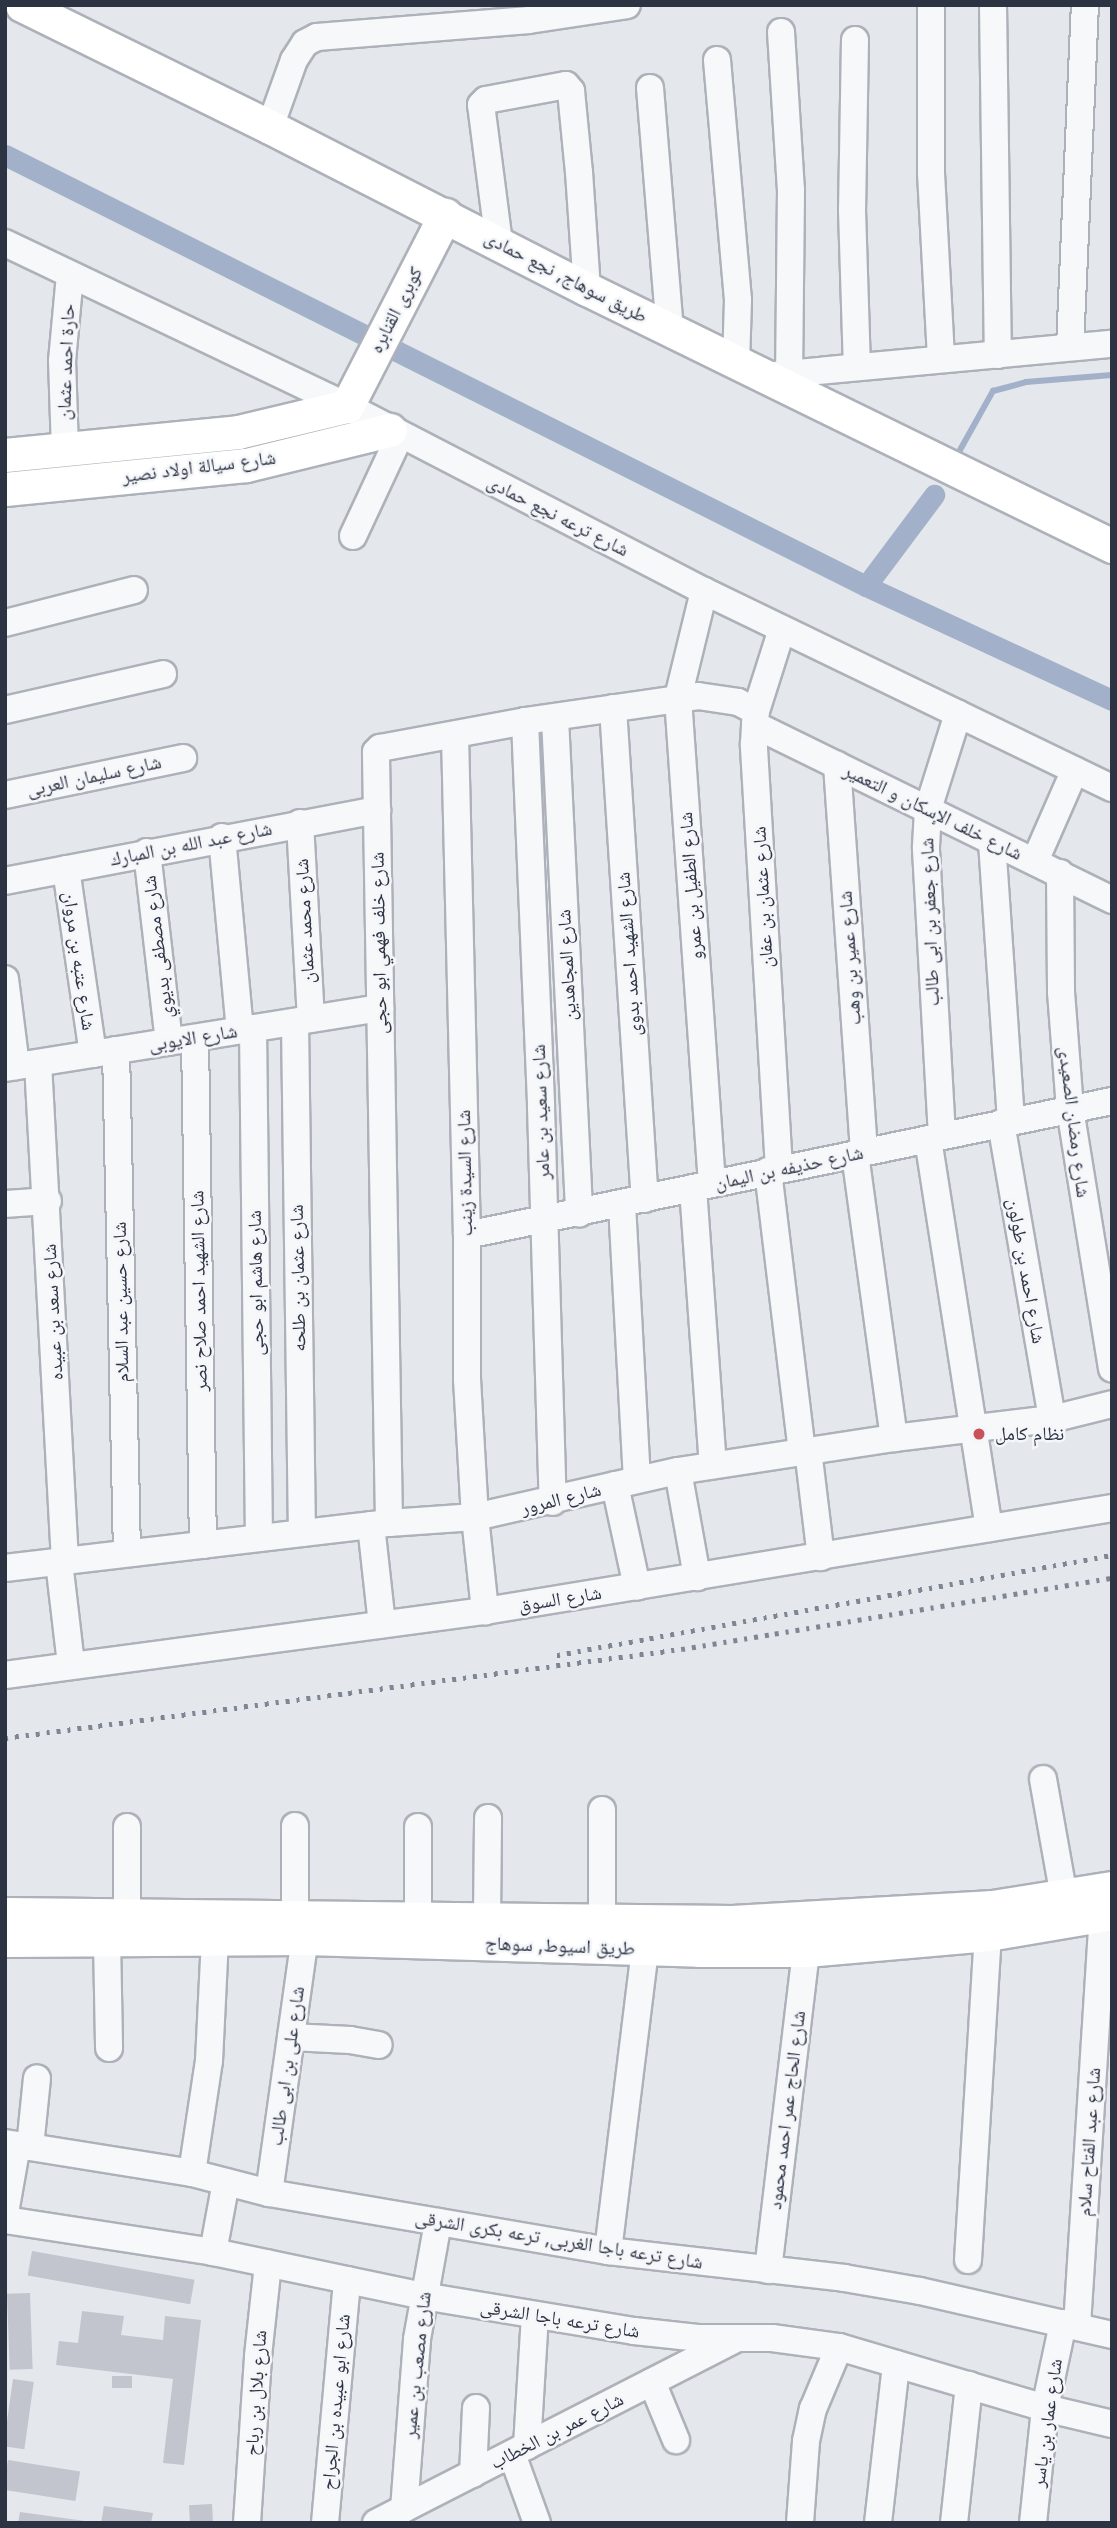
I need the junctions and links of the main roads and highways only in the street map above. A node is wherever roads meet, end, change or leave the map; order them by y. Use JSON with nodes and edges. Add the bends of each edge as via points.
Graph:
{"nodes":[{"id":1,"x":22,"y":5,"type":"edge"},
{"id":2,"x":444,"y":215,"type":"junction"},
{"id":3,"x":347,"y":406,"type":"joint"},
{"id":4,"x":395,"y":432,"type":"road end"},
{"id":5,"x":5,"y":455,"type":"edge"},
{"id":6,"x":5,"y":489,"type":"edge"},
{"id":7,"x":1112,"y":546,"type":"edge"},
{"id":8,"x":1109,"y":1906,"type":"edge"},
{"id":9,"x":5,"y":1914,"type":"edge"},
{"id":10,"x":117,"y":1927,"type":"junction"},
{"id":11,"x":300,"y":1927,"type":"junction"},
{"id":12,"x":907,"y":1927,"type":"junction"},
{"id":13,"x":839,"y":1932,"type":"junction"},
{"id":14,"x":5,"y":1940,"type":"edge"}],
"edges":[{"from":1,"to":2,"type":"main road","name":"طريق سوهاج, نجع حمادى"},
{"from":2,"to":3,"type":"main road","name":"كوبرى القنابره"},
{"from":2,"to":7,"type":"main road","name":"طريق سوهاج, نجع حمادى"},
{"from":3,"to":5,"type":"main road","name":"شارع سيالة اولاد نصير","via":[[237,432]]},
{"from":4,"to":6,"type":"main road","name":"شارع سيالة اولاد نصير","via":[[246,465]]},
{"from":8,"to":12,"type":"main road","name":"طريق اسيوط, سوهاج","via":[[988,1934]]},
{"from":8,"to":12,"type":"main road","name":"طريق اسيوط, سوهاج","via":[[1065,1897],[993,1907]]},
{"from":9,"to":10,"type":"main road","name":"طريق اسيوط, سوهاج"},
{"from":10,"to":11,"type":"main road","name":"طريق اسيوط, سوهاج"},
{"from":10,"to":11,"type":"main road","name":"طريق اسيوط, سوهاج","via":[[215,1939]]},
{"from":10,"to":14,"type":"main road","name":"طريق اسيوط, سوهاج"},
{"from":11,"to":13,"type":"main road","name":"طريق اسيوط, سوهاج","via":[[418,1917],[732,1922]]},
{"from":11,"to":13,"type":"main road","name":"طريق اسيوط, سوهاج","via":[[645,1949],[806,1950]]},
{"from":12,"to":13,"type":"main road","name":"طريق اسيوط, سوهاج"}]}
